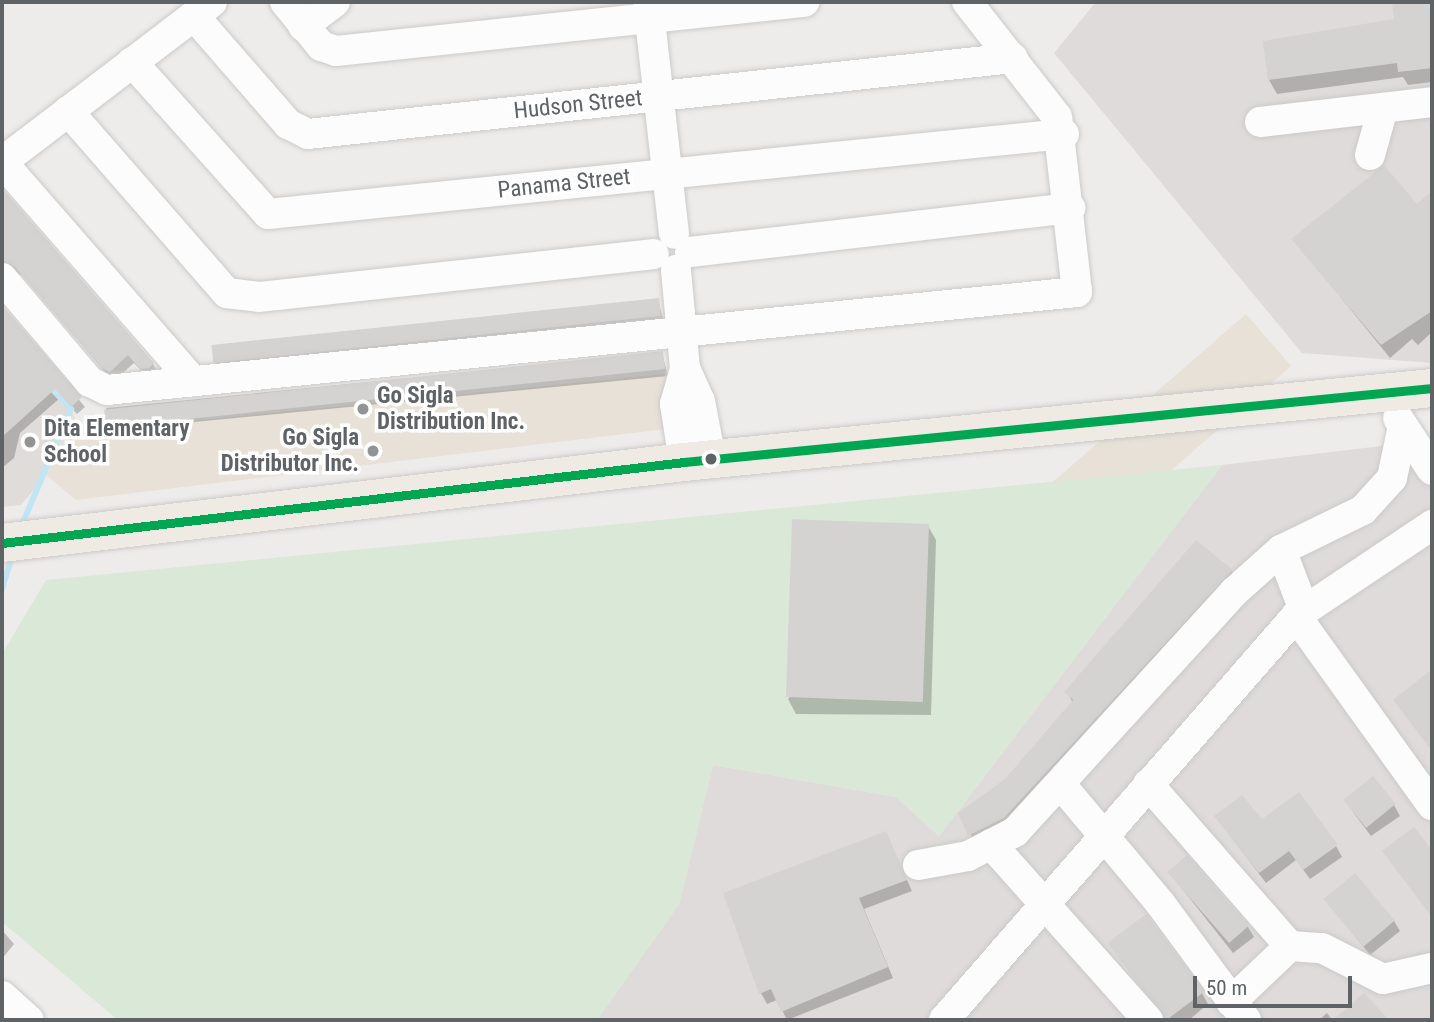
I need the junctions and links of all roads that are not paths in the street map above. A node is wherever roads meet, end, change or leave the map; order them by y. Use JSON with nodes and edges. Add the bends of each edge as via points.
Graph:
{"nodes":[{"id":1,"x":285,"y":2,"type":"edge"},
{"id":2,"x":335,"y":2,"type":"edge"},
{"id":3,"x":804,"y":2,"type":"edge"},
{"id":4,"x":967,"y":2,"type":"edge"},
{"id":5,"x":203,"y":9,"type":"edge"},
{"id":6,"x":649,"y":10,"type":"edge"},
{"id":7,"x":303,"y":26,"type":"junction"},
{"id":8,"x":1013,"y":58,"type":"junction"},
{"id":9,"x":132,"y":62,"type":"junction"},
{"id":10,"x":658,"y":96,"type":"junction"},
{"id":11,"x":1432,"y":102,"type":"edge"},
{"id":12,"x":1383,"y":108,"type":"junction"},
{"id":13,"x":68,"y":111,"type":"junction"},
{"id":14,"x":1260,"y":122,"type":"dead end"},
{"id":15,"x":1064,"y":134,"type":"junction"},
{"id":16,"x":1370,"y":155,"type":"dead end"},
{"id":17,"x":2,"y":162,"type":"edge"},
{"id":18,"x":669,"y":173,"type":"junction"},
{"id":19,"x":1070,"y":208,"type":"junction"},
{"id":20,"x":673,"y":252,"type":"junction"},
{"id":21,"x":2,"y":278,"type":"edge"},
{"id":22,"x":680,"y":330,"type":"junction"},
{"id":23,"x":193,"y":381,"type":"junction"},
{"id":24,"x":1432,"y":388,"type":"edge"},
{"id":25,"x":1380,"y":392,"type":"junction"},
{"id":26,"x":1403,"y":426,"type":"junction"},
{"id":27,"x":698,"y":460,"type":"junction"},
{"id":28,"x":1432,"y":470,"type":"edge"},
{"id":29,"x":1432,"y":525,"type":"edge"},
{"id":30,"x":2,"y":543,"type":"edge"},
{"id":31,"x":1281,"y":550,"type":"junction"},
{"id":32,"x":1300,"y":613,"type":"junction"},
{"id":33,"x":1148,"y":784,"type":"junction"},
{"id":34,"x":1063,"y":787,"type":"junction"},
{"id":35,"x":1432,"y":805,"type":"edge"},
{"id":36,"x":1103,"y":836,"type":"junction"},
{"id":37,"x":991,"y":844,"type":"junction"},
{"id":38,"x":918,"y":865,"type":"dead end"},
{"id":39,"x":1045,"y":903,"type":"junction"},
{"id":40,"x":1290,"y":946,"type":"junction"},
{"id":41,"x":1430,"y":975,"type":"edge"},
{"id":42,"x":2,"y":996,"type":"edge"},
{"id":43,"x":1239,"y":1011,"type":"edge"},
{"id":44,"x":29,"y":1020,"type":"edge"},
{"id":45,"x":944,"y":1020,"type":"edge"},
{"id":46,"x":1148,"y":1020,"type":"edge"}],
"edges":[{"from":1,"to":7,"type":"street"},
{"from":2,"to":7,"type":"street"},
{"from":3,"to":6,"type":"street"},
{"from":4,"to":8,"type":"street"},
{"from":5,"to":9,"type":"street"},
{"from":5,"to":10,"type":"street","name":"Hudson Street","via":[[289,124],[308,134]]},
{"from":6,"to":7,"type":"street","via":[[336,51],[321,47]]},
{"from":6,"to":10,"type":"street"},
{"from":8,"to":10,"type":"street","name":"Hudson Street"},
{"from":8,"to":15,"type":"street"},
{"from":9,"to":13,"type":"street"},
{"from":9,"to":18,"type":"street","name":"Panama Street","via":[[268,214]]},
{"from":10,"to":18,"type":"street"},
{"from":11,"to":12,"type":"street"},
{"from":12,"to":14,"type":"street"},
{"from":12,"to":16,"type":"street"},
{"from":13,"to":17,"type":"street"},
{"from":13,"to":20,"type":"street","via":[[227,293],[259,297]]},
{"from":15,"to":18,"type":"street","name":"Panama Street"},
{"from":15,"to":19,"type":"street"},
{"from":17,"to":23,"type":"street"},
{"from":18,"to":20,"type":"street"},
{"from":19,"to":20,"type":"street"},
{"from":19,"to":22,"type":"street","via":[[1077,292]]},
{"from":20,"to":22,"type":"street"},
{"from":21,"to":23,"type":"street","via":[[90,382],[107,390]]},
{"from":22,"to":23,"type":"street"},
{"from":22,"to":27,"type":"street","via":[[685,368],[700,401]]},
{"from":24,"to":25,"type":"highway"},
{"from":25,"to":26,"type":"street"},
{"from":25,"to":27,"type":"highway"},
{"from":26,"to":28,"type":"street"},
{"from":26,"to":31,"type":"street","via":[[1392,478],[1363,510]]},
{"from":27,"to":30,"type":"highway"},
{"from":29,"to":32,"type":"street"},
{"from":31,"to":32,"type":"street"},
{"from":31,"to":34,"type":"street","via":[[1234,592]]},
{"from":32,"to":33,"type":"street"},
{"from":32,"to":35,"type":"street"},
{"from":33,"to":36,"type":"street"},
{"from":33,"to":40,"type":"street"},
{"from":34,"to":36,"type":"street"},
{"from":34,"to":37,"type":"street","via":[[1015,832]]},
{"from":36,"to":39,"type":"street"},
{"from":36,"to":43,"type":"street","via":[[1213,971]]},
{"from":37,"to":38,"type":"street"},
{"from":37,"to":39,"type":"street"},
{"from":39,"to":45,"type":"street"},
{"from":39,"to":46,"type":"street"},
{"from":40,"to":41,"type":"street","via":[[1322,948],[1383,979]]},
{"from":40,"to":43,"type":"street"},
{"from":42,"to":44,"type":"street"}]}
